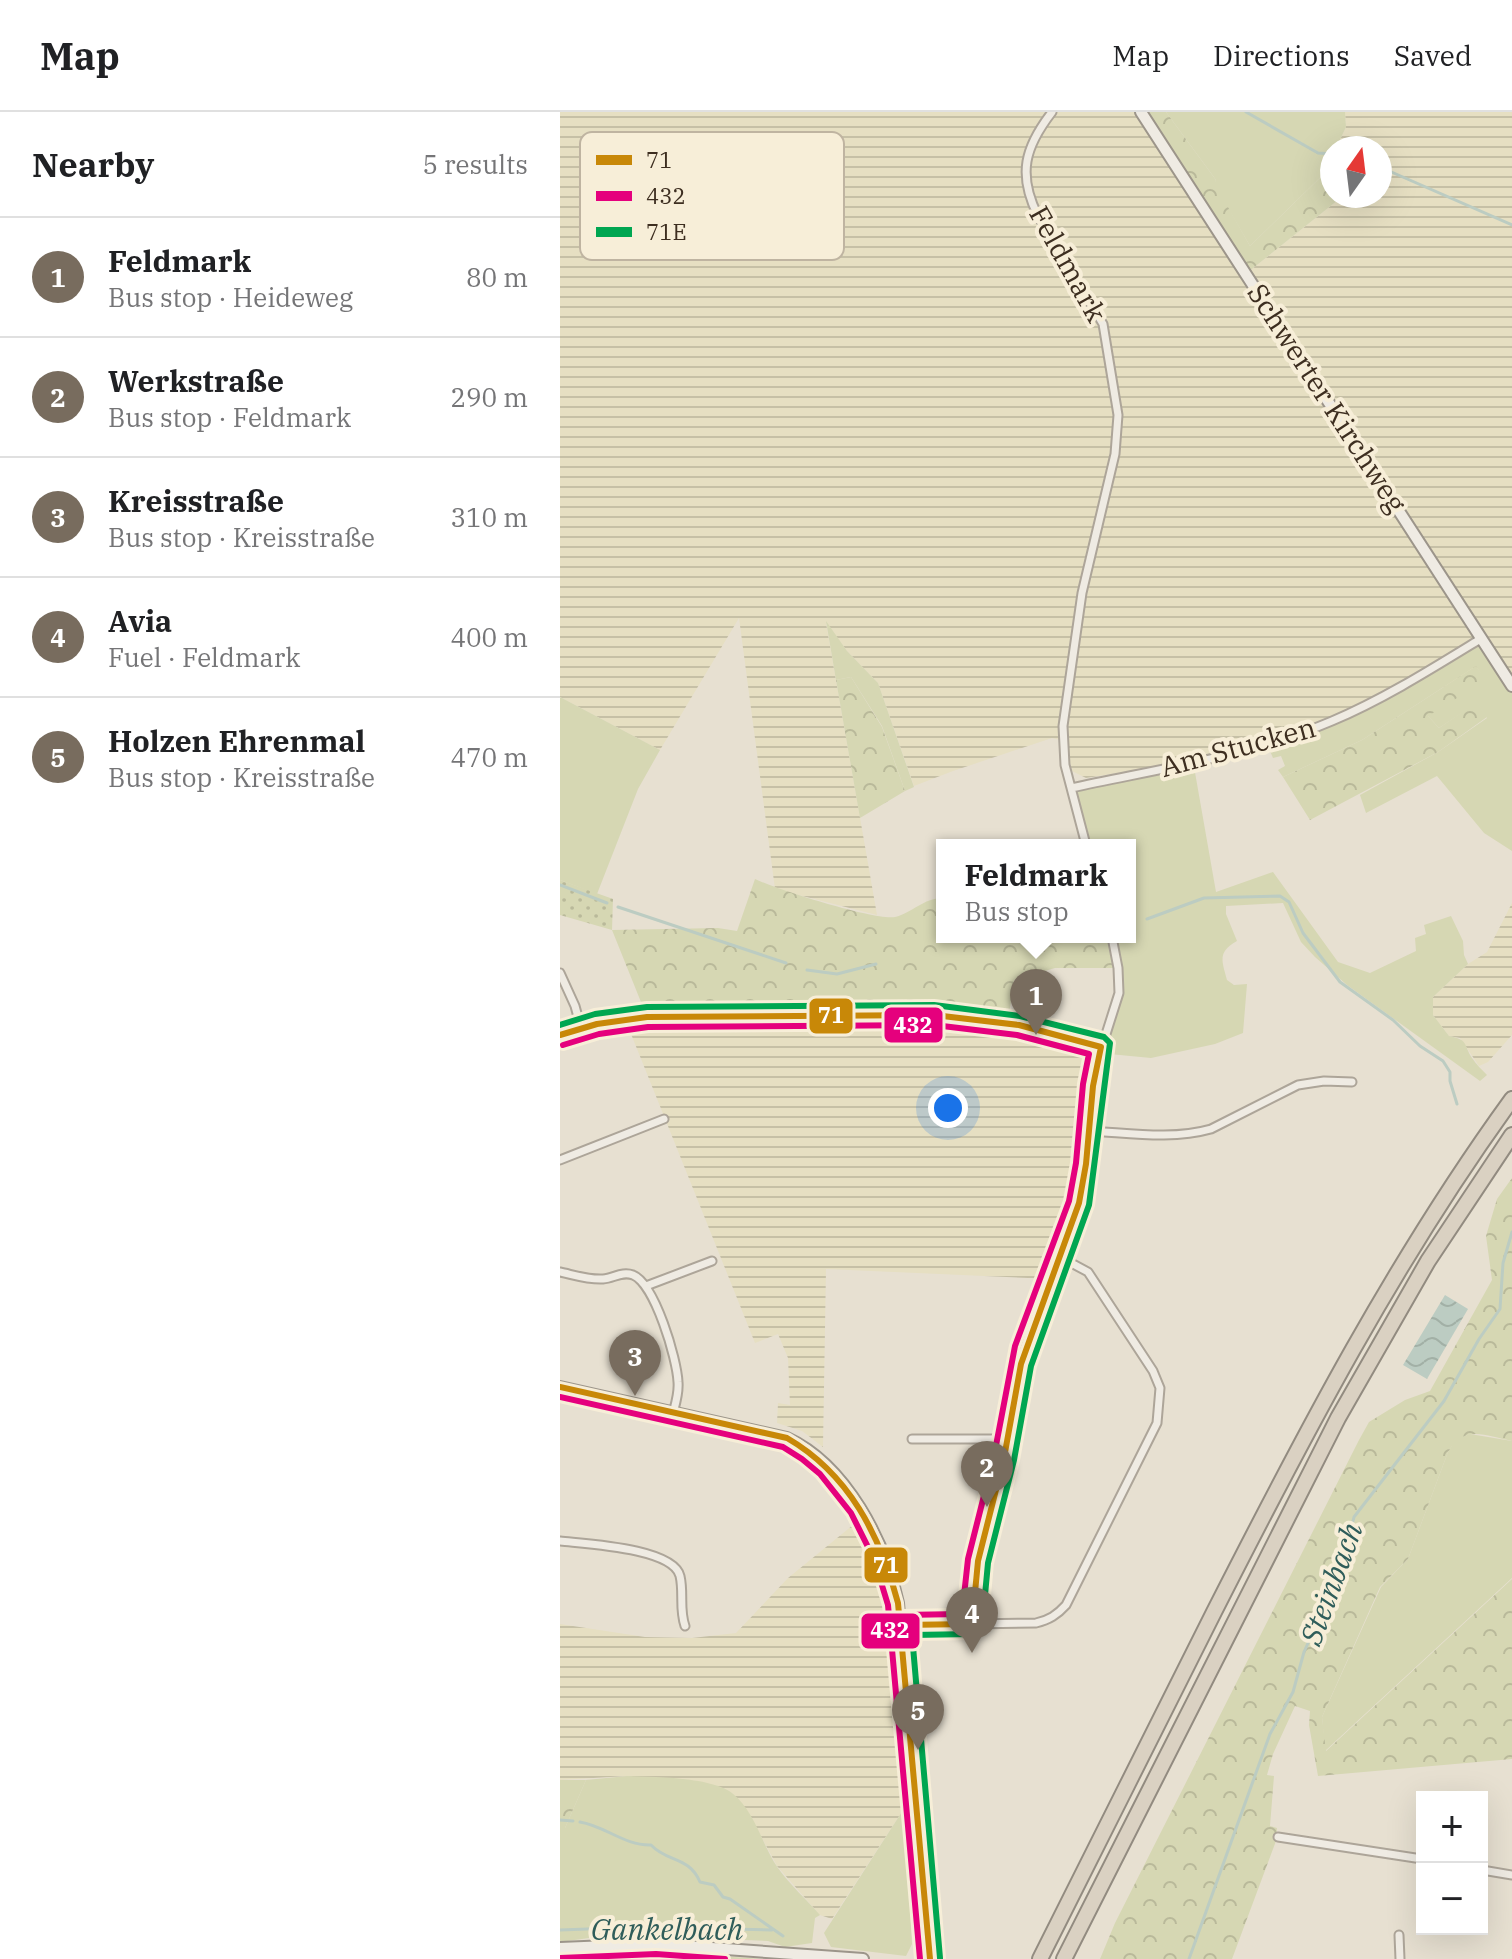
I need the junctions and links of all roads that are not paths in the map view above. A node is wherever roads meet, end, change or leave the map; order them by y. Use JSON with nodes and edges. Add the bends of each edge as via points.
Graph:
{"nodes":[{"id":1,"x":1052,"y":112,"type":"edge"},
{"id":2,"x":1141,"y":112,"type":"edge"},
{"id":3,"x":1482,"y":638,"type":"junction"},
{"id":4,"x":1512,"y":686,"type":"edge"},
{"id":5,"x":1071,"y":788,"type":"junction"},
{"id":6,"x":1084,"y":839,"type":"edge"},
{"id":7,"x":1113,"y":943,"type":"edge"},
{"id":8,"x":560,"y":973,"type":"edge"},
{"id":9,"x":581,"y":1028,"type":"junction"},
{"id":10,"x":560,"y":1035,"type":"edge"},
{"id":11,"x":1101,"y":1047,"type":"junction"},
{"id":12,"x":1352,"y":1082,"type":"dead end"},
{"id":13,"x":1512,"y":1099,"type":"edge"},
{"id":14,"x":664,"y":1119,"type":"dead end"},
{"id":15,"x":1090,"y":1131,"type":"junction"},
{"id":16,"x":1512,"y":1135,"type":"edge"},
{"id":17,"x":560,"y":1160,"type":"edge"},
{"id":18,"x":1062,"y":1258,"type":"junction"},
{"id":19,"x":712,"y":1261,"type":"dead end"},
{"id":20,"x":560,"y":1272,"type":"edge"},
{"id":21,"x":646,"y":1286,"type":"junction"},
{"id":22,"x":560,"y":1387,"type":"edge"},
{"id":23,"x":673,"y":1413,"type":"junction"},
{"id":24,"x":912,"y":1439,"type":"dead end"},
{"id":25,"x":1008,"y":1439,"type":"junction"},
{"id":26,"x":560,"y":1541,"type":"edge"},
{"id":27,"x":972,"y":1624,"type":"junction"},
{"id":28,"x":901,"y":1625,"type":"junction"},
{"id":29,"x":685,"y":1626,"type":"dead end"},
{"id":30,"x":1278,"y":1837,"type":"dead end"},
{"id":31,"x":1416,"y":1858,"type":"edge"},
{"id":32,"x":1488,"y":1871,"type":"edge"},
{"id":33,"x":1512,"y":1875,"type":"edge"},
{"id":34,"x":1399,"y":1935,"type":"dead end"},
{"id":35,"x":560,"y":1948,"type":"edge"},
{"id":36,"x":863,"y":1959,"type":"edge"},
{"id":37,"x":930,"y":1959,"type":"edge"},
{"id":38,"x":1040,"y":1959,"type":"edge"},
{"id":39,"x":1064,"y":1959,"type":"edge"},
{"id":40,"x":1400,"y":1959,"type":"edge"}],
"edges":[{"from":1,"to":5,"type":"street","name":"Feldmark","via":[[1029,147],[1030,198],[1103,324],[1118,415],[1115,454],[1082,593],[1064,717],[1063,755]]},
{"from":2,"to":3,"type":"main road","name":"Schwerter Kirchweg"},
{"from":3,"to":4,"type":"main road","name":"Schwerter Kirchweg"},
{"from":3,"to":5,"type":"street","name":"Am Stucken","via":[[1369,704],[1302,732],[1238,752]]},
{"from":5,"to":6,"type":"street","name":"Feldmark"},
{"from":7,"to":11,"type":"street","via":[[1119,993]]},
{"from":8,"to":9,"type":"street"},
{"from":9,"to":10,"type":"street"},
{"from":9,"to":11,"type":"street","via":[[647,1017],[946,1015],[1008,1022]]},
{"from":11,"to":15,"type":"street","via":[[1090,1097]]},
{"from":12,"to":15,"type":"street","via":[[1298,1085],[1198,1133]]},
{"from":13,"to":38,"type":"highway","via":[[1409,1250],[1326,1394]]},
{"from":14,"to":17,"type":"street"},
{"from":15,"to":18,"type":"street","via":[[1079,1201]]},
{"from":16,"to":39,"type":"highway","via":[[1428,1261],[1338,1418]]},
{"from":18,"to":25,"type":"street","via":[[1024,1352]]},
{"from":18,"to":27,"type":"street","via":[[1088,1272],[1153,1371],[1160,1388],[1157,1423],[1066,1605],[1036,1623]]},
{"from":19,"to":21,"type":"street"},
{"from":20,"to":21,"type":"street","via":[[604,1279],[629,1274]]},
{"from":21,"to":23,"type":"street","via":[[675,1359],[679,1381]]},
{"from":22,"to":23,"type":"main road"},
{"from":23,"to":28,"type":"main road","via":[[787,1438],[826,1466],[862,1514],[882,1553]]},
{"from":24,"to":25,"type":"street"},
{"from":25,"to":27,"type":"street","via":[[979,1561]]},
{"from":26,"to":29,"type":"street","via":[[671,1562],[680,1575]]},
{"from":27,"to":28,"type":"street"},
{"from":28,"to":37,"type":"main road"},
{"from":30,"to":31,"type":"street"},
{"from":32,"to":33,"type":"street"},
{"from":34,"to":40,"type":"street"},
{"from":35,"to":36,"type":"main road","via":[[668,1945]]}]}
